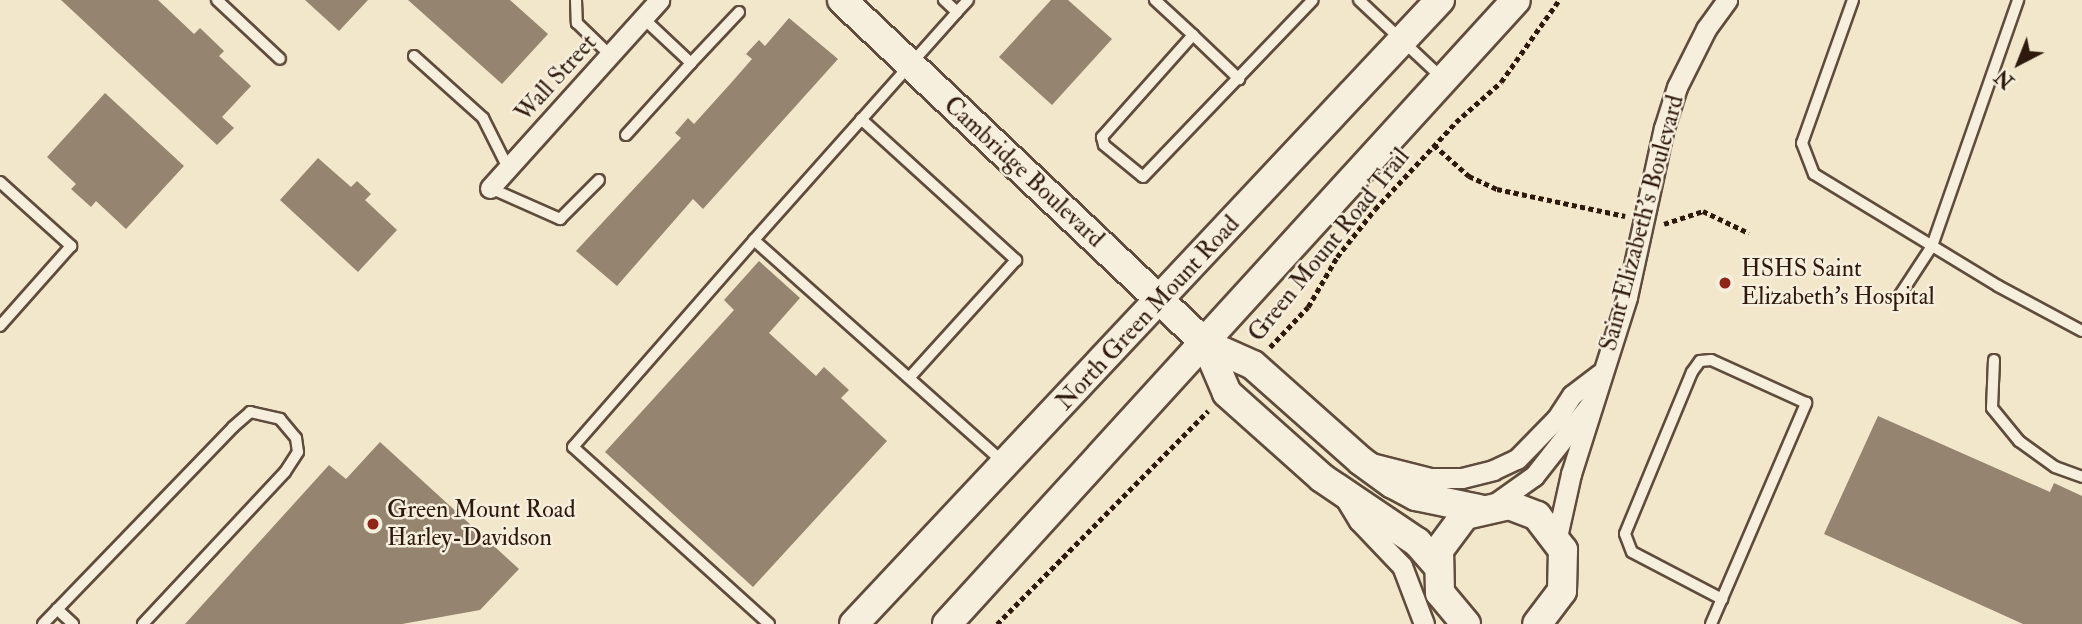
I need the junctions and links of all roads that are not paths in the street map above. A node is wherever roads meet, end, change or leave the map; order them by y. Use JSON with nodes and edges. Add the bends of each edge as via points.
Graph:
{"nodes":[{"id":1,"x":218,"y":0,"type":"edge"},
{"id":2,"x":576,"y":0,"type":"edge"},
{"id":3,"x":659,"y":0,"type":"edge"},
{"id":4,"x":842,"y":0,"type":"edge"},
{"id":5,"x":944,"y":0,"type":"edge"},
{"id":6,"x":968,"y":0,"type":"edge"},
{"id":7,"x":1155,"y":0,"type":"edge"},
{"id":8,"x":1313,"y":0,"type":"edge"},
{"id":9,"x":1359,"y":0,"type":"edge"},
{"id":10,"x":1440,"y":0,"type":"edge"},
{"id":11,"x":1516,"y":0,"type":"edge"},
{"id":12,"x":1727,"y":0,"type":"edge"},
{"id":13,"x":1853,"y":0,"type":"edge"},
{"id":14,"x":2018,"y":0,"type":"edge"},
{"id":15,"x":739,"y":12,"type":"dead end"},
{"id":16,"x":957,"y":12,"type":"junction"},
{"id":17,"x":643,"y":18,"type":"junction"},
{"id":18,"x":1193,"y":35,"type":"junction"},
{"id":19,"x":1403,"y":40,"type":"junction"},
{"id":20,"x":610,"y":55,"type":"junction"},
{"id":21,"x":414,"y":56,"type":"dead end"},
{"id":22,"x":280,"y":59,"type":"dead end"},
{"id":23,"x":691,"y":63,"type":"junction"},
{"id":24,"x":909,"y":64,"type":"junction"},
{"id":25,"x":1239,"y":79,"type":"junction"},
{"id":26,"x":1443,"y":79,"type":"junction"},
{"id":27,"x":861,"y":119,"type":"junction"},
{"id":28,"x":626,"y":135,"type":"dead end"},
{"id":29,"x":508,"y":168,"type":"junction"},
{"id":30,"x":598,"y":180,"type":"dead end"},
{"id":31,"x":0,"y":182,"type":"edge"},
{"id":32,"x":490,"y":188,"type":"joint"},
{"id":33,"x":754,"y":240,"type":"junction"},
{"id":34,"x":1932,"y":246,"type":"junction"},
{"id":35,"x":1898,"y":298,"type":"dead end"},
{"id":36,"x":1160,"y":301,"type":"junction"},
{"id":37,"x":0,"y":326,"type":"edge"},
{"id":38,"x":2082,"y":331,"type":"edge"},
{"id":39,"x":1206,"y":344,"type":"junction"},
{"id":40,"x":1994,"y":360,"type":"dead end"},
{"id":41,"x":1600,"y":374,"type":"junction"},
{"id":42,"x":909,"y":378,"type":"junction"},
{"id":43,"x":1592,"y":402,"type":"junction"},
{"id":44,"x":1361,"y":461,"type":"junction"},
{"id":45,"x":1005,"y":465,"type":"junction"},
{"id":46,"x":2082,"y":477,"type":"edge"},
{"id":47,"x":1342,"y":494,"type":"junction"},
{"id":48,"x":1486,"y":507,"type":"junction"},
{"id":49,"x":1557,"y":537,"type":"junction"},
{"id":50,"x":1436,"y":564,"type":"junction"},
{"id":51,"x":1721,"y":599,"type":"junction"},
{"id":52,"x":57,"y":609,"type":"junction"},
{"id":53,"x":1454,"y":618,"type":"edge"},
{"id":54,"x":43,"y":624,"type":"edge"},
{"id":55,"x":73,"y":624,"type":"edge"},
{"id":56,"x":143,"y":624,"type":"edge"},
{"id":57,"x":769,"y":624,"type":"edge"},
{"id":58,"x":854,"y":624,"type":"edge"},
{"id":59,"x":947,"y":624,"type":"edge"},
{"id":60,"x":1424,"y":624,"type":"edge"},
{"id":61,"x":1537,"y":624,"type":"edge"},
{"id":62,"x":1711,"y":624,"type":"edge"}],
"edges":[{"from":1,"to":22,"type":"lane"},
{"from":2,"to":20,"type":"lane","via":[[578,23]]},
{"from":3,"to":17,"type":"street","name":"Wall Street"},
{"from":4,"to":24,"type":"street","name":"Cambridge Boulevard"},
{"from":5,"to":16,"type":"lane"},
{"from":6,"to":16,"type":"lane"},
{"from":7,"to":18,"type":"lane"},
{"from":8,"to":25,"type":"lane"},
{"from":9,"to":19,"type":"lane"},
{"from":10,"to":19,"type":"street","name":"North Green Mount Road"},
{"from":11,"to":26,"type":"street"},
{"from":12,"to":41,"type":"street","name":"Saint Elizabeth's Boulevard","via":[[1676,87],[1627,297]]},
{"from":13,"to":34,"type":"lane","via":[[1801,143],[1814,174]]},
{"from":14,"to":34,"type":"lane"},
{"from":15,"to":23,"type":"lane"},
{"from":16,"to":24,"type":"lane"},
{"from":17,"to":20,"type":"street","name":"Wall Street"},
{"from":17,"to":23,"type":"lane"},
{"from":18,"to":25,"type":"lane"},
{"from":18,"to":25,"type":"lane","via":[[1102,137],[1128,169],[1136,176],[1150,175]]},
{"from":19,"to":26,"type":"lane"},
{"from":19,"to":36,"type":"street","name":"North Green Mount Road"},
{"from":20,"to":29,"type":"street","name":"Wall Street"},
{"from":21,"to":29,"type":"lane","via":[[483,118]]},
{"from":23,"to":28,"type":"lane"},
{"from":24,"to":27,"type":"lane"},
{"from":24,"to":36,"type":"street","name":"Cambridge Boulevard"},
{"from":26,"to":39,"type":"street"},
{"from":27,"to":33,"type":"lane"},
{"from":27,"to":42,"type":"lane","via":[[1016,260]]},
{"from":29,"to":32,"type":"street","name":"Wall Street"},
{"from":30,"to":32,"type":"lane","via":[[560,219]]},
{"from":31,"to":37,"type":"lane","via":[[71,246]]},
{"from":33,"to":42,"type":"lane"},
{"from":33,"to":57,"type":"lane","via":[[573,447]]},
{"from":34,"to":35,"type":"lane"},
{"from":34,"to":38,"type":"lane"},
{"from":36,"to":39,"type":"street","name":"Cambridge Boulevard"},
{"from":36,"to":45,"type":"street","name":"North Green Mount Road"},
{"from":39,"to":44,"type":"street","name":"Saint Elizabeth's Boulevard","via":[[1253,365]]},
{"from":39,"to":47,"type":"street","via":[[1227,393]]},
{"from":39,"to":59,"type":"street"},
{"from":40,"to":46,"type":"lane","via":[[1993,408],[2019,441],[2055,467]]},
{"from":41,"to":43,"type":"street","name":"Saint Elizabeth's Boulevard"},
{"from":41,"to":44,"type":"street","name":"Saint Elizabeth's Boulevard","via":[[1572,395],[1527,449],[1493,470],[1462,478],[1430,478]]},
{"from":42,"to":45,"type":"lane"},
{"from":43,"to":48,"type":"street","name":"Saint Elizabeth's Boulevard","via":[[1534,476]]},
{"from":43,"to":49,"type":"street","name":"Saint Elizabeth's Boulevard"},
{"from":44,"to":48,"type":"street","name":"Saint Elizabeth's Boulevard","via":[[1416,496]]},
{"from":45,"to":58,"type":"street","name":"North Green Mount Road"},
{"from":47,"to":50,"type":"street","via":[[1417,542]]},
{"from":47,"to":60,"type":"street","via":[[1359,521],[1402,566]]},
{"from":48,"to":49,"type":"street","name":"Saint Elizabeth's Boulevard","via":[[1524,509]]},
{"from":48,"to":50,"type":"street","name":"Saint Elizabeth's Boulevard","via":[[1454,525]]},
{"from":49,"to":61,"type":"street","name":"Saint Elizabeth's Boulevard","via":[[1566,578],[1556,604]]},
{"from":50,"to":53,"type":"street"},
{"from":51,"to":51,"type":"lane","via":[[1806,403],[1711,360],[1700,361],[1692,372],[1625,534],[1632,552]]},
{"from":51,"to":62,"type":"lane"},
{"from":52,"to":54,"type":"lane"},
{"from":52,"to":55,"type":"lane"},
{"from":52,"to":56,"type":"lane","via":[[250,412],[280,419],[296,438],[298,452],[285,472]]}]}
